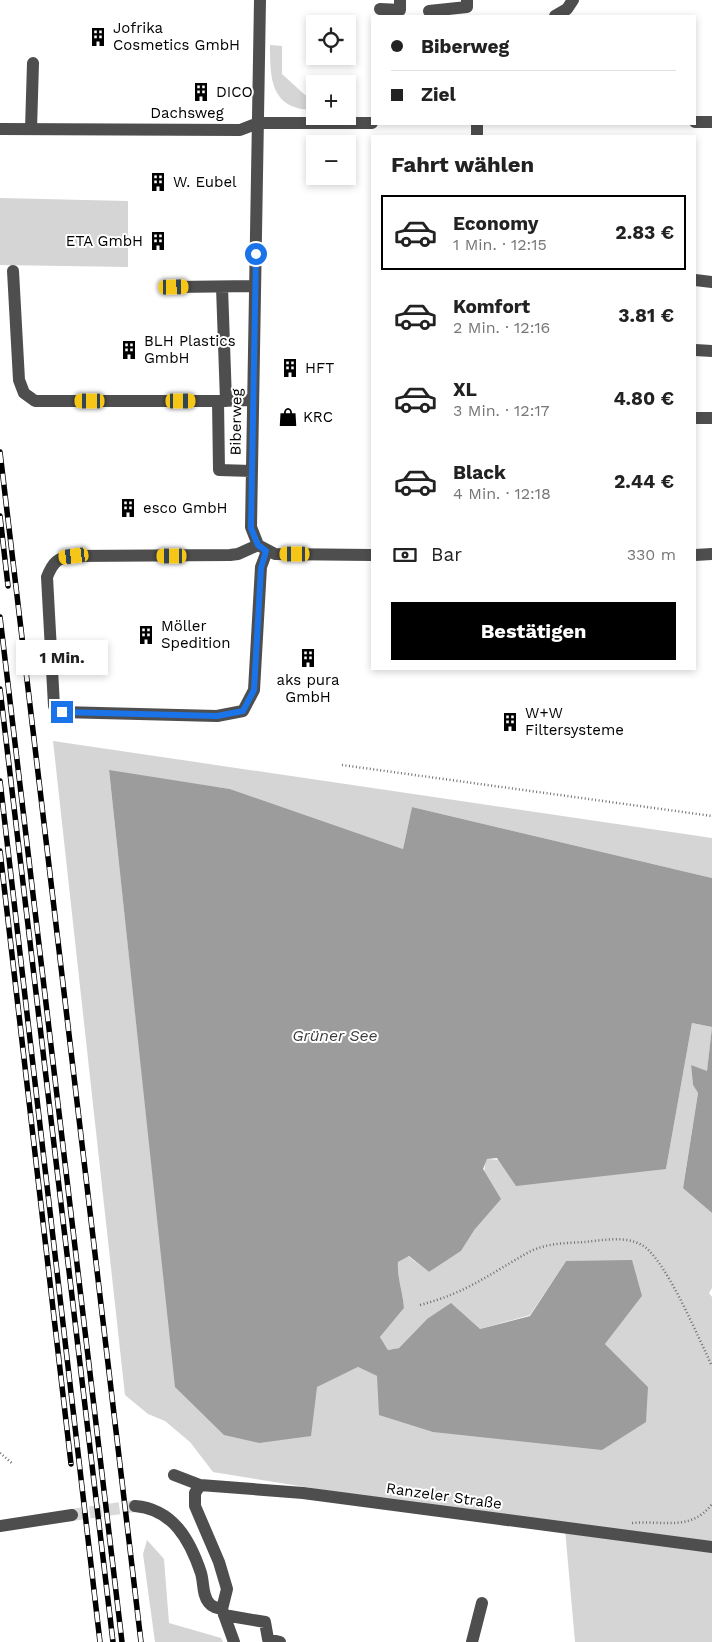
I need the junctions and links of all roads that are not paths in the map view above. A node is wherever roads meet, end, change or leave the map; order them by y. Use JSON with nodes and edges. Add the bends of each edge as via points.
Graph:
{"nodes":[{"id":1,"x":260,"y":0,"type":"edge"},
{"id":2,"x":400,"y":0,"type":"edge"},
{"id":3,"x":467,"y":0,"type":"edge"},
{"id":4,"x":572,"y":0,"type":"edge"},
{"id":5,"x":380,"y":9,"type":"dead end"},
{"id":6,"x":429,"y":11,"type":"dead end"},
{"id":7,"x":557,"y":15,"type":"edge"},
{"id":8,"x":32,"y":63,"type":"dead end"},
{"id":9,"x":696,"y":122,"type":"edge"},
{"id":10,"x":712,"y":122,"type":"edge"},
{"id":11,"x":258,"y":123,"type":"junction"},
{"id":12,"x":371,"y":123,"type":"edge"},
{"id":13,"x":0,"y":129,"type":"edge"},
{"id":14,"x":31,"y":129,"type":"junction"},
{"id":15,"x":13,"y":271,"type":"dead end"},
{"id":16,"x":696,"y":280,"type":"edge"},
{"id":17,"x":712,"y":282,"type":"edge"},
{"id":18,"x":222,"y":286,"type":"junction"},
{"id":19,"x":255,"y":286,"type":"junction"},
{"id":20,"x":174,"y":287,"type":"dead end"},
{"id":21,"x":696,"y":350,"type":"edge"},
{"id":22,"x":712,"y":351,"type":"edge"},
{"id":23,"x":253,"y":400,"type":"junction"},
{"id":24,"x":222,"y":401,"type":"junction"},
{"id":25,"x":696,"y":418,"type":"edge"},
{"id":26,"x":712,"y":418,"type":"edge"},
{"id":27,"x":252,"y":471,"type":"junction"},
{"id":28,"x":262,"y":548,"type":"junction"},
{"id":29,"x":712,"y":554,"type":"edge"},
{"id":30,"x":371,"y":555,"type":"edge"},
{"id":31,"x":696,"y":555,"type":"edge"},
{"id":32,"x":174,"y":1475,"type":"dead end"},
{"id":33,"x":200,"y":1485,"type":"junction"},
{"id":34,"x":135,"y":1506,"type":"tunnel mouth"},
{"id":35,"x":72,"y":1515,"type":"tunnel mouth"},
{"id":36,"x":0,"y":1526,"type":"edge"},
{"id":37,"x":712,"y":1547,"type":"edge"},
{"id":38,"x":482,"y":1603,"type":"dead end"},
{"id":39,"x":223,"y":1612,"type":"junction"},
{"id":40,"x":234,"y":1642,"type":"edge"},
{"id":41,"x":280,"y":1642,"type":"edge"},
{"id":42,"x":472,"y":1642,"type":"edge"}],
"edges":[{"from":1,"to":11,"type":"street","name":"Biberweg"},
{"from":2,"to":5,"type":"street","via":[[400,10]]},
{"from":3,"to":6,"type":"street","via":[[467,7]]},
{"from":4,"to":7,"type":"street","via":[[567,9]]},
{"from":8,"to":14,"type":"street"},
{"from":9,"to":10,"type":"street"},
{"from":11,"to":12,"type":"street","name":"Dachsweg"},
{"from":11,"to":14,"type":"street","name":"Dachsweg","via":[[240,130]]},
{"from":11,"to":19,"type":"street","name":"Biberweg"},
{"from":13,"to":14,"type":"street","name":"Dachsweg"},
{"from":15,"to":24,"type":"street","via":[[19,380],[24,393],[34,401]]},
{"from":16,"to":17,"type":"street"},
{"from":18,"to":19,"type":"street"},
{"from":18,"to":20,"type":"street"},
{"from":18,"to":24,"type":"street"},
{"from":19,"to":23,"type":"street","name":"Biberweg"},
{"from":21,"to":22,"type":"street"},
{"from":23,"to":24,"type":"street"},
{"from":23,"to":27,"type":"street","name":"Biberweg"},
{"from":24,"to":27,"type":"street","via":[[219,470]]},
{"from":25,"to":26,"type":"street"},
{"from":27,"to":28,"type":"street","name":"Biberweg","via":[[251,528]]},
{"from":28,"to":28,"type":"street","via":[[230,555],[74,556],[61,558],[52,564],[47,577],[54,706],[62,712],[207,716],[243,711],[254,690]]},
{"from":28,"to":30,"type":"street","via":[[275,554]]},
{"from":29,"to":31,"type":"street"},
{"from":32,"to":33,"type":"street","name":"Ranzeler Straße"},
{"from":33,"to":37,"type":"street","name":"Ranzeler Straße","via":[[303,1493]]},
{"from":33,"to":39,"type":"street","via":[[195,1493],[195,1506],[227,1589]]},
{"from":34,"to":39,"type":"street","via":[[150,1507],[172,1521],[195,1559],[209,1604]]},
{"from":35,"to":36,"type":"street"},
{"from":38,"to":42,"type":"street"},
{"from":39,"to":40,"type":"street"},
{"from":39,"to":41,"type":"street","via":[[265,1622],[268,1639]]}]}
